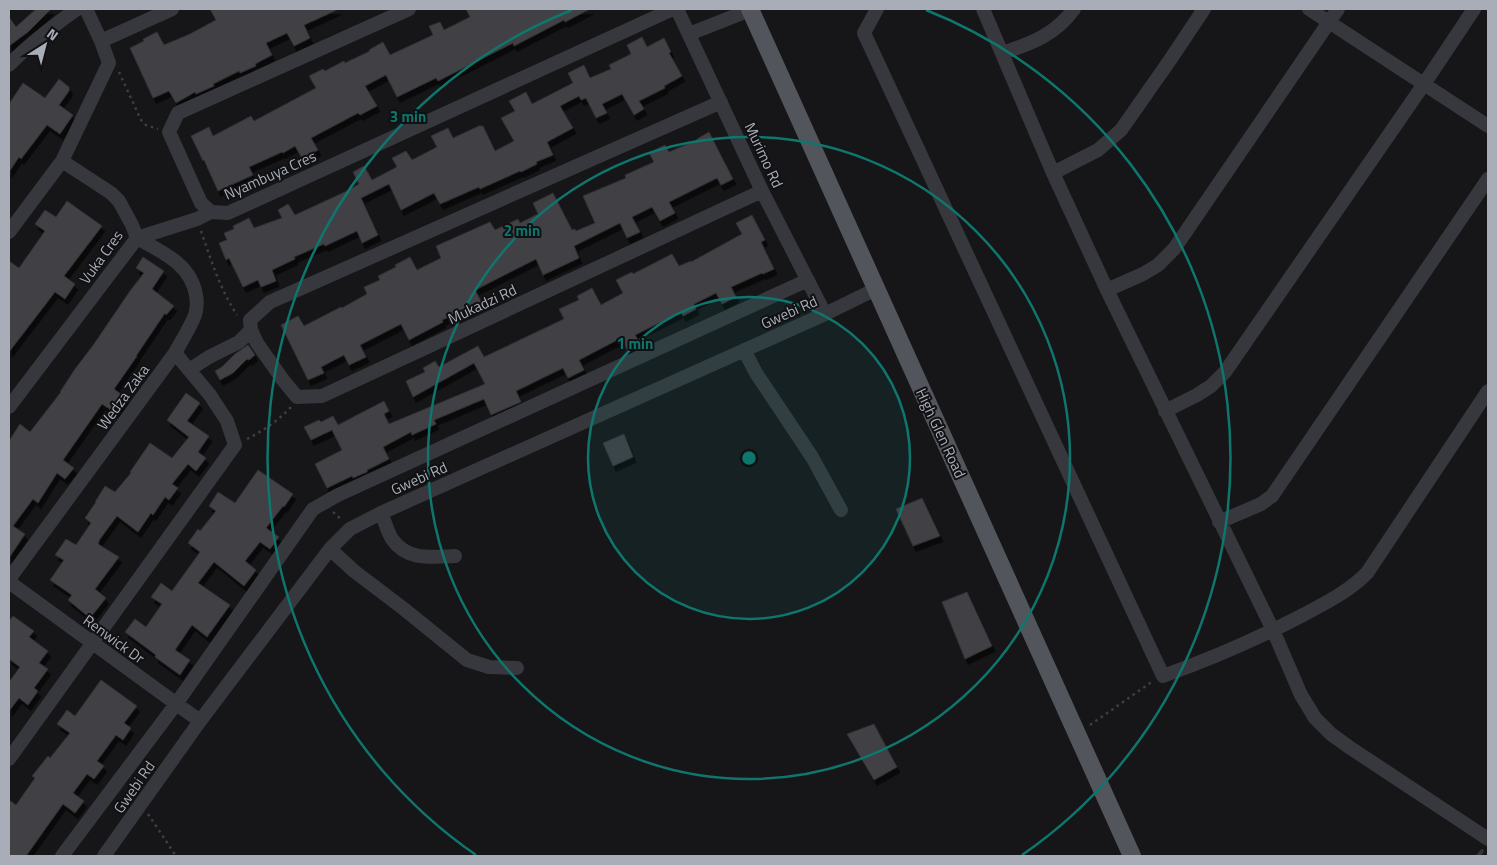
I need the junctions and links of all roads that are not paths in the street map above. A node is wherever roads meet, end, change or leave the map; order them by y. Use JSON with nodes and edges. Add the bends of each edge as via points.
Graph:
{"nodes":[{"id":1,"x":77,"y":9,"type":"edge"},
{"id":2,"x":86,"y":9,"type":"edge"},
{"id":3,"x":172,"y":9,"type":"edge"},
{"id":4,"x":409,"y":9,"type":"edge"},
{"id":5,"x":675,"y":9,"type":"edge"},
{"id":6,"x":750,"y":9,"type":"edge"},
{"id":7,"x":877,"y":9,"type":"edge"},
{"id":8,"x":983,"y":9,"type":"edge"},
{"id":9,"x":1074,"y":9,"type":"edge"},
{"id":10,"x":1204,"y":9,"type":"edge"},
{"id":11,"x":1309,"y":9,"type":"edge"},
{"id":12,"x":1338,"y":9,"type":"edge"},
{"id":13,"x":1474,"y":9,"type":"edge"},
{"id":14,"x":1329,"y":22,"type":"junction"},
{"id":15,"x":689,"y":34,"type":"junction"},
{"id":16,"x":101,"y":41,"type":"junction"},
{"id":17,"x":1003,"y":54,"type":"junction"},
{"id":18,"x":9,"y":65,"type":"edge"},
{"id":19,"x":1424,"y":84,"type":"junction"},
{"id":20,"x":721,"y":102,"type":"junction"},
{"id":21,"x":1488,"y":126,"type":"edge"},
{"id":22,"x":62,"y":161,"type":"junction"},
{"id":23,"x":1053,"y":173,"type":"junction"},
{"id":24,"x":1488,"y":179,"type":"edge"},
{"id":25,"x":762,"y":191,"type":"junction"},
{"id":26,"x":211,"y":212,"type":"junction"},
{"id":27,"x":9,"y":232,"type":"edge"},
{"id":28,"x":137,"y":238,"type":"junction"},
{"id":29,"x":808,"y":280,"type":"junction"},
{"id":30,"x":876,"y":289,"type":"junction"},
{"id":31,"x":1107,"y":290,"type":"junction"},
{"id":32,"x":825,"y":314,"type":"junction"},
{"id":33,"x":250,"y":325,"type":"junction"},
{"id":34,"x":744,"y":350,"type":"junction"},
{"id":35,"x":175,"y":353,"type":"junction"},
{"id":36,"x":189,"y":370,"type":"junction"},
{"id":37,"x":1488,"y":390,"type":"edge"},
{"id":38,"x":9,"y":407,"type":"edge"},
{"id":39,"x":1165,"y":411,"type":"junction"},
{"id":40,"x":841,"y":510,"type":"dead end"},
{"id":41,"x":381,"y":513,"type":"junction"},
{"id":42,"x":1219,"y":522,"type":"junction"},
{"id":43,"x":330,"y":549,"type":"junction"},
{"id":44,"x":455,"y":556,"type":"dead end"},
{"id":45,"x":9,"y":580,"type":"edge"},
{"id":46,"x":1273,"y":630,"type":"junction"},
{"id":47,"x":92,"y":643,"type":"junction"},
{"id":48,"x":517,"y":668,"type":"dead end"},
{"id":49,"x":176,"y":704,"type":"junction"},
{"id":50,"x":200,"y":721,"type":"junction"},
{"id":51,"x":9,"y":759,"type":"edge"},
{"id":52,"x":1488,"y":839,"type":"edge"},
{"id":53,"x":62,"y":856,"type":"edge"},
{"id":54,"x":104,"y":856,"type":"edge"},
{"id":55,"x":1132,"y":856,"type":"edge"}],
"edges":[{"from":1,"to":18,"type":"street","via":[[51,27]]},
{"from":2,"to":16,"type":"street"},
{"from":3,"to":16,"type":"street"},
{"from":4,"to":26,"type":"street","name":"Nyambuya Cres","via":[[178,113],[169,132],[200,203]]},
{"from":5,"to":15,"type":"street","name":"Murimo Rd"},
{"from":5,"to":26,"type":"street","name":"Nyambuya Cres","via":[[228,212]]},
{"from":6,"to":15,"type":"street"},
{"from":6,"to":30,"type":"main road","name":"High Glen Road"},
{"from":7,"to":46,"type":"street","via":[[864,33],[1163,676]]},
{"from":8,"to":17,"type":"street"},
{"from":9,"to":17,"type":"street","via":[[1054,30]]},
{"from":10,"to":23,"type":"street","via":[[1121,130],[1098,150]]},
{"from":11,"to":14,"type":"street"},
{"from":12,"to":14,"type":"street"},
{"from":13,"to":19,"type":"street"},
{"from":14,"to":19,"type":"street"},
{"from":14,"to":31,"type":"street","via":[[1174,249],[1143,274]]},
{"from":15,"to":20,"type":"street","name":"Murimo Rd"},
{"from":16,"to":22,"type":"street","via":[[109,63]]},
{"from":17,"to":23,"type":"street"},
{"from":19,"to":21,"type":"street"},
{"from":19,"to":39,"type":"street","via":[[1225,372],[1211,386]]},
{"from":20,"to":25,"type":"street","name":"Murimo Rd"},
{"from":20,"to":33,"type":"street","via":[[270,302]]},
{"from":22,"to":27,"type":"street"},
{"from":22,"to":28,"type":"street","name":"Vuka Cres","via":[[111,192],[119,201]]},
{"from":23,"to":31,"type":"street"},
{"from":24,"to":42,"type":"street","via":[[1272,496]]},
{"from":25,"to":29,"type":"street","name":"Murimo Rd"},
{"from":25,"to":33,"type":"street","name":"Mukadzi Rd","via":[[322,396],[297,397]]},
{"from":26,"to":28,"type":"street","via":[[197,220]]},
{"from":28,"to":35,"type":"street","name":"Wedza Zaka","via":[[175,260],[194,286],[195,313]]},
{"from":28,"to":38,"type":"street","name":"Vuka Cres"},
{"from":29,"to":32,"type":"street","name":"Murimo Rd"},
{"from":29,"to":49,"type":"street","via":[[323,502],[303,521]]},
{"from":30,"to":32,"type":"street","name":"Gwebi Rd"},
{"from":30,"to":55,"type":"main road","name":"High Glen Road"},
{"from":31,"to":39,"type":"street"},
{"from":32,"to":34,"type":"street","name":"Gwebi Rd"},
{"from":33,"to":36,"type":"street","via":[[239,342]]},
{"from":34,"to":40,"type":"street","via":[[812,457]]},
{"from":34,"to":41,"type":"street","name":"Gwebi Rd"},
{"from":35,"to":36,"type":"street"},
{"from":35,"to":45,"type":"street","name":"Wedza Zaka"},
{"from":36,"to":47,"type":"street","via":[[210,395],[235,445]]},
{"from":37,"to":46,"type":"street","via":[[1367,573],[1342,594]]},
{"from":39,"to":42,"type":"street"},
{"from":41,"to":43,"type":"street","name":"Gwebi Rd","via":[[350,528]]},
{"from":41,"to":44,"type":"street","via":[[393,540],[405,551],[421,558]]},
{"from":42,"to":46,"type":"street"},
{"from":43,"to":48,"type":"street","via":[[467,660],[489,667]]},
{"from":43,"to":50,"type":"street","name":"Gwebi Rd"},
{"from":45,"to":47,"type":"street","name":"Renwick Dr"},
{"from":46,"to":52,"type":"street","via":[[1315,718],[1331,734]]},
{"from":47,"to":49,"type":"street","name":"Renwick Dr"},
{"from":47,"to":51,"type":"street"},
{"from":49,"to":50,"type":"street","name":"Renwick Dr"},
{"from":49,"to":53,"type":"street"},
{"from":50,"to":54,"type":"street","name":"Gwebi Rd"}]}
